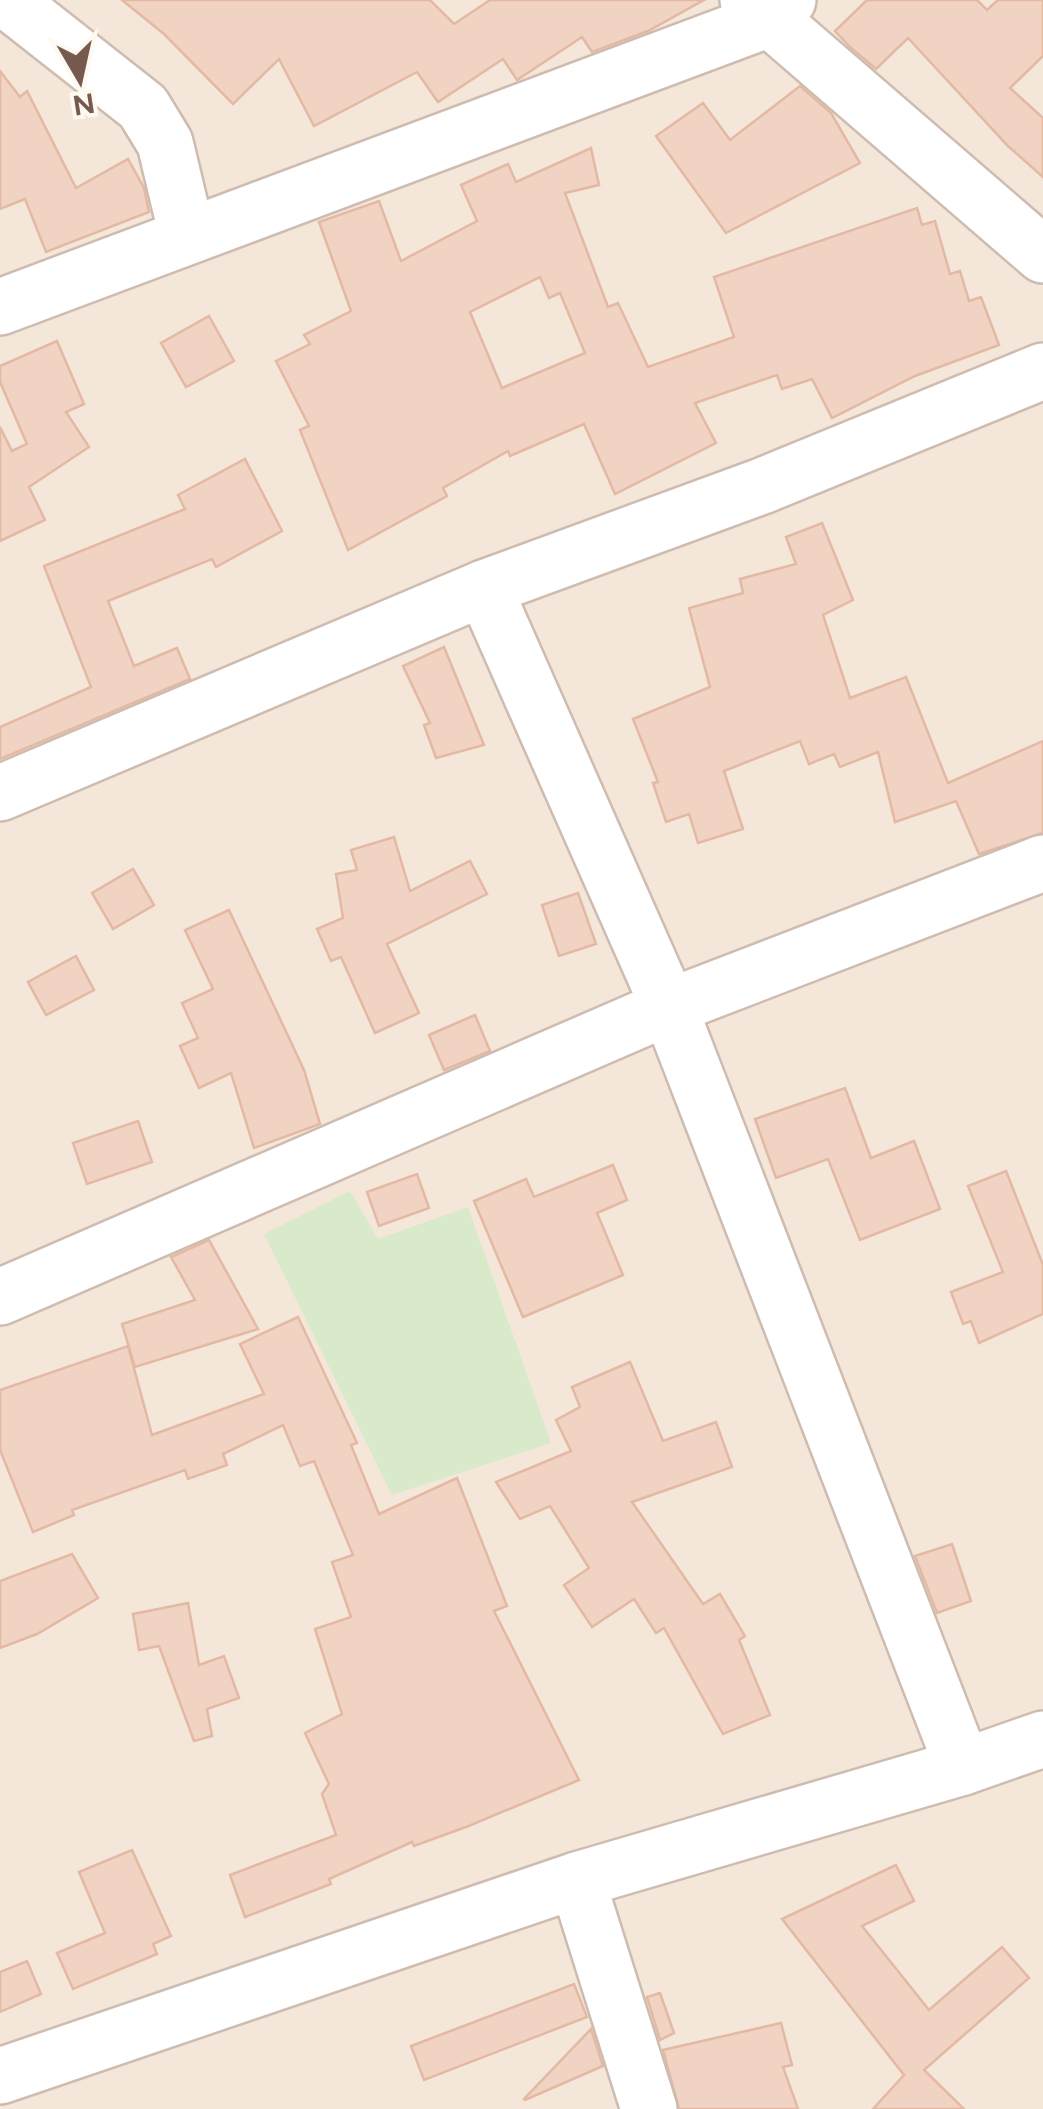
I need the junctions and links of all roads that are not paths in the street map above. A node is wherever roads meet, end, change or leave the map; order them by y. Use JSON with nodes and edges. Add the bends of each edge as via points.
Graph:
{"nodes":[{"id":1,"x":7,"y":0,"type":"edge"},
{"id":2,"x":768,"y":6,"type":"edge"},
{"id":3,"x":187,"y":235,"type":"junction"},
{"id":4,"x":1043,"y":255,"type":"edge"},
{"id":5,"x":0,"y":307,"type":"edge"},
{"id":6,"x":1043,"y":371,"type":"edge"},
{"id":7,"x":484,"y":588,"type":"junction"},
{"id":8,"x":0,"y":794,"type":"edge"},
{"id":9,"x":1043,"y":862,"type":"edge"},
{"id":10,"x":669,"y":1007,"type":"junction"},
{"id":11,"x":0,"y":1297,"type":"edge"},
{"id":12,"x":1043,"y":1739,"type":"edge"},
{"id":13,"x":963,"y":1767,"type":"junction"},
{"id":14,"x":577,"y":1880,"type":"junction"},
{"id":15,"x":0,"y":2076,"type":"edge"},
{"id":16,"x":649,"y":2109,"type":"edge"}],
"edges":[{"from":1,"to":3,"type":"street","via":[[142,107],[165,143]]},
{"from":2,"to":3,"type":"street"},
{"from":2,"to":4,"type":"street"},
{"from":3,"to":5,"type":"street"},
{"from":6,"to":7,"type":"street","via":[[762,486]]},
{"from":7,"to":8,"type":"street"},
{"from":7,"to":10,"type":"street"},
{"from":9,"to":10,"type":"street"},
{"from":10,"to":11,"type":"street"},
{"from":10,"to":13,"type":"street"},
{"from":12,"to":13,"type":"street"},
{"from":13,"to":14,"type":"street"},
{"from":14,"to":15,"type":"street"},
{"from":14,"to":16,"type":"street"}]}
